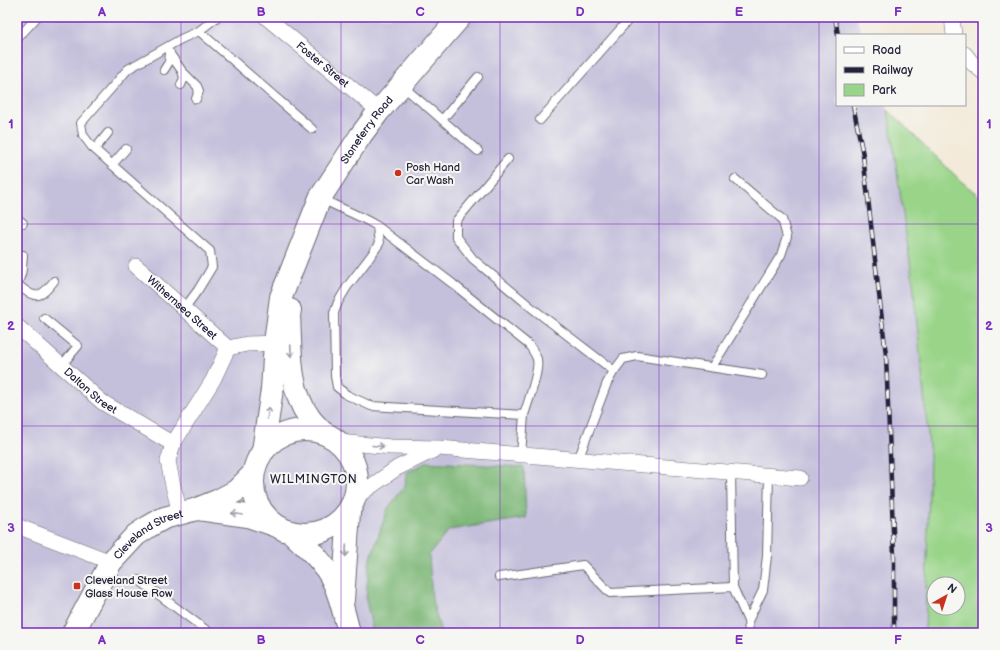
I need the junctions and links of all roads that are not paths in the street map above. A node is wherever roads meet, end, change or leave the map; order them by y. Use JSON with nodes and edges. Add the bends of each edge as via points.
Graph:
{"nodes":[{"id":1,"x":37,"y":17,"type":"edge"},
{"id":2,"x":217,"y":17,"type":"edge"},
{"id":3,"x":266,"y":17,"type":"edge"},
{"id":4,"x":460,"y":17,"type":"edge"},
{"id":5,"x":631,"y":17,"type":"edge"},
{"id":6,"x":952,"y":17,"type":"edge"},
{"id":7,"x":200,"y":31,"type":"junction"},
{"id":8,"x":954,"y":34,"type":"edge"},
{"id":9,"x":17,"y":39,"type":"edge"},
{"id":10,"x":169,"y":51,"type":"junction"},
{"id":11,"x":966,"y":55,"type":"edge"},
{"id":12,"x":164,"y":70,"type":"dead end"},
{"id":13,"x":182,"y":71,"type":"junction"},
{"id":14,"x":983,"y":72,"type":"edge"},
{"id":15,"x":478,"y":77,"type":"dead end"},
{"id":16,"x":181,"y":85,"type":"dead end"},
{"id":17,"x":401,"y":85,"type":"junction"},
{"id":18,"x":196,"y":99,"type":"dead end"},
{"id":19,"x":379,"y":111,"type":"junction"},
{"id":20,"x":442,"y":120,"type":"junction"},
{"id":21,"x":540,"y":120,"type":"dead end"},
{"id":22,"x":312,"y":129,"type":"dead end"},
{"id":23,"x":108,"y":133,"type":"dead end"},
{"id":24,"x":95,"y":149,"type":"junction"},
{"id":25,"x":126,"y":149,"type":"dead end"},
{"id":26,"x":478,"y":151,"type":"dead end"},
{"id":27,"x":508,"y":159,"type":"dead end"},
{"id":28,"x":112,"y":165,"type":"junction"},
{"id":29,"x":735,"y":179,"type":"dead end"},
{"id":30,"x":320,"y":198,"type":"junction"},
{"id":31,"x":377,"y":226,"type":"junction"},
{"id":32,"x":23,"y":255,"type":"dead end"},
{"id":33,"x":296,"y":257,"type":"junction"},
{"id":34,"x":136,"y":266,"type":"dead end"},
{"id":35,"x":54,"y":281,"type":"dead end"},
{"id":36,"x":17,"y":284,"type":"edge"},
{"id":37,"x":184,"y":309,"type":"junction"},
{"id":38,"x":44,"y":318,"type":"dead end"},
{"id":39,"x":17,"y":326,"type":"edge"},
{"id":40,"x":275,"y":343,"type":"junction"},
{"id":41,"x":228,"y":348,"type":"junction"},
{"id":42,"x":61,"y":366,"type":"junction"},
{"id":43,"x":712,"y":367,"type":"junction"},
{"id":44,"x":614,"y":371,"type":"junction"},
{"id":45,"x":762,"y":375,"type":"dead end"},
{"id":46,"x":524,"y":415,"type":"junction"},
{"id":47,"x":331,"y":437,"type":"junction"},
{"id":48,"x":173,"y":444,"type":"junction"},
{"id":49,"x":438,"y":448,"type":"junction"},
{"id":50,"x":263,"y":451,"type":"junction"},
{"id":51,"x":521,"y":455,"type":"junction"},
{"id":52,"x":578,"y":460,"type":"junction"},
{"id":53,"x":731,"y":472,"type":"junction"},
{"id":54,"x":253,"y":474,"type":"junction"},
{"id":55,"x":769,"y":476,"type":"junction"},
{"id":56,"x":800,"y":478,"type":"dead end"},
{"id":57,"x":352,"y":504,"type":"junction"},
{"id":58,"x":189,"y":511,"type":"junction"},
{"id":59,"x":17,"y":526,"type":"edge"},
{"id":60,"x":284,"y":529,"type":"junction"},
{"id":61,"x":111,"y":562,"type":"junction"},
{"id":62,"x":499,"y":577,"type":"dead end"},
{"id":63,"x":139,"y":580,"type":"dead end"},
{"id":64,"x":734,"y":587,"type":"junction"},
{"id":65,"x":343,"y":608,"type":"junction"},
{"id":66,"x":748,"y":621,"type":"junction"},
{"id":67,"x":73,"y":633,"type":"edge"},
{"id":68,"x":210,"y":633,"type":"edge"},
{"id":69,"x":349,"y":633,"type":"edge"},
{"id":70,"x":749,"y":633,"type":"edge"}],
"edges":[{"from":1,"to":9,"type":"lane"},
{"from":2,"to":7,"type":"lane"},
{"from":3,"to":19,"type":"street","name":"Foster Street"},
{"from":4,"to":17,"type":"main road","name":"Stoneferry Road"},
{"from":5,"to":21,"type":"lane"},
{"from":6,"to":8,"type":"street"},
{"from":7,"to":10,"type":"lane","via":[[181,39]]},
{"from":7,"to":22,"type":"lane"},
{"from":10,"to":12,"type":"lane","via":[[169,62]]},
{"from":10,"to":13,"type":"lane"},
{"from":10,"to":24,"type":"lane","via":[[128,69],[81,124],[83,135]]},
{"from":11,"to":14,"type":"street"},
{"from":13,"to":16,"type":"lane","via":[[184,78]]},
{"from":13,"to":18,"type":"lane","via":[[198,86]]},
{"from":15,"to":20,"type":"lane"},
{"from":17,"to":19,"type":"main road","name":"Stoneferry Road"},
{"from":17,"to":20,"type":"lane"},
{"from":19,"to":30,"type":"main road","name":"Stoneferry Road"},
{"from":20,"to":26,"type":"lane"},
{"from":23,"to":24,"type":"lane"},
{"from":24,"to":28,"type":"lane"},
{"from":25,"to":28,"type":"lane"},
{"from":27,"to":44,"type":"lane","via":[[456,221],[456,237],[474,259],[491,274]]},
{"from":28,"to":37,"type":"lane","via":[[210,251],[212,267]]},
{"from":29,"to":43,"type":"lane","via":[[782,219],[787,237],[781,255]]},
{"from":30,"to":31,"type":"lane"},
{"from":30,"to":33,"type":"main road","name":"Stoneferry Road"},
{"from":31,"to":46,"type":"lane","via":[[534,351],[537,371]]},
{"from":31,"to":46,"type":"lane","via":[[379,244],[347,287],[334,313],[337,387],[370,406]]},
{"from":32,"to":36,"type":"lane","via":[[22,271]]},
{"from":33,"to":40,"type":"main road","name":"Stoneferry Road","via":[[281,297]]},
{"from":33,"to":47,"type":"main road","name":"Stoneferry Road","one_way":true,"via":[[290,315],[292,374],[299,399],[309,417]]},
{"from":34,"to":37,"type":"street","name":"Withernsea Street"},
{"from":35,"to":36,"type":"lane","via":[[45,292],[36,296],[29,294]]},
{"from":37,"to":41,"type":"street","name":"Withernsea Street"},
{"from":38,"to":42,"type":"lane","via":[[78,346]]},
{"from":39,"to":42,"type":"street","name":"Dalton Street"},
{"from":40,"to":41,"type":"street"},
{"from":50,"to":40,"type":"main road","name":"Stoneferry Road","one_way":true,"via":[[272,389]]},
{"from":41,"to":48,"type":"street","via":[[213,380]]},
{"from":42,"to":48,"type":"street","name":"Dalton Street","via":[[102,402]]},
{"from":43,"to":44,"type":"lane","via":[[636,356],[623,359]]},
{"from":43,"to":45,"type":"lane"},
{"from":44,"to":52,"type":"lane","via":[[606,383]]},
{"from":46,"to":51,"type":"lane"},
{"from":47,"to":49,"type":"street","one_way":true,"via":[[391,447]]},
{"from":47,"to":50,"type":"main road","via":[[307,430],[290,432],[275,439]]},
{"from":47,"to":57,"type":"main road","via":[[349,453],[356,467],[358,482]]},
{"from":48,"to":58,"type":"street","via":[[168,461],[173,486]]},
{"from":49,"to":51,"type":"street"},
{"from":49,"to":57,"type":"street","via":[[397,468]]},
{"from":50,"to":54,"type":"main road"},
{"from":51,"to":52,"type":"street"},
{"from":52,"to":53,"type":"street"},
{"from":53,"to":55,"type":"street"},
{"from":53,"to":64,"type":"lane"},
{"from":54,"to":58,"type":"main road","name":"Cleveland Street","via":[[236,491]]},
{"from":54,"to":60,"type":"main road","via":[[253,488],[264,515]]},
{"from":55,"to":56,"type":"street"},
{"from":55,"to":66,"type":"lane","via":[[767,556],[763,590]]},
{"from":57,"to":60,"type":"main road","via":[[338,524],[324,531],[308,535]]},
{"from":57,"to":65,"type":"main road","one_way":true},
{"from":60,"to":58,"type":"main road","name":"Cleveland Street","one_way":true,"via":[[248,516]]},
{"from":58,"to":61,"type":"main road","name":"Cleveland Street","via":[[164,518],[142,531]]},
{"from":59,"to":61,"type":"street"},
{"from":60,"to":65,"type":"main road","via":[[307,547],[322,564],[333,582]]},
{"from":61,"to":67,"type":"main road","name":"Cleveland Street"},
{"from":62,"to":64,"type":"lane","via":[[583,565],[610,593]]},
{"from":63,"to":68,"type":"lane"},
{"from":64,"to":66,"type":"lane"},
{"from":65,"to":69,"type":"main road"},
{"from":66,"to":70,"type":"lane"}]}
